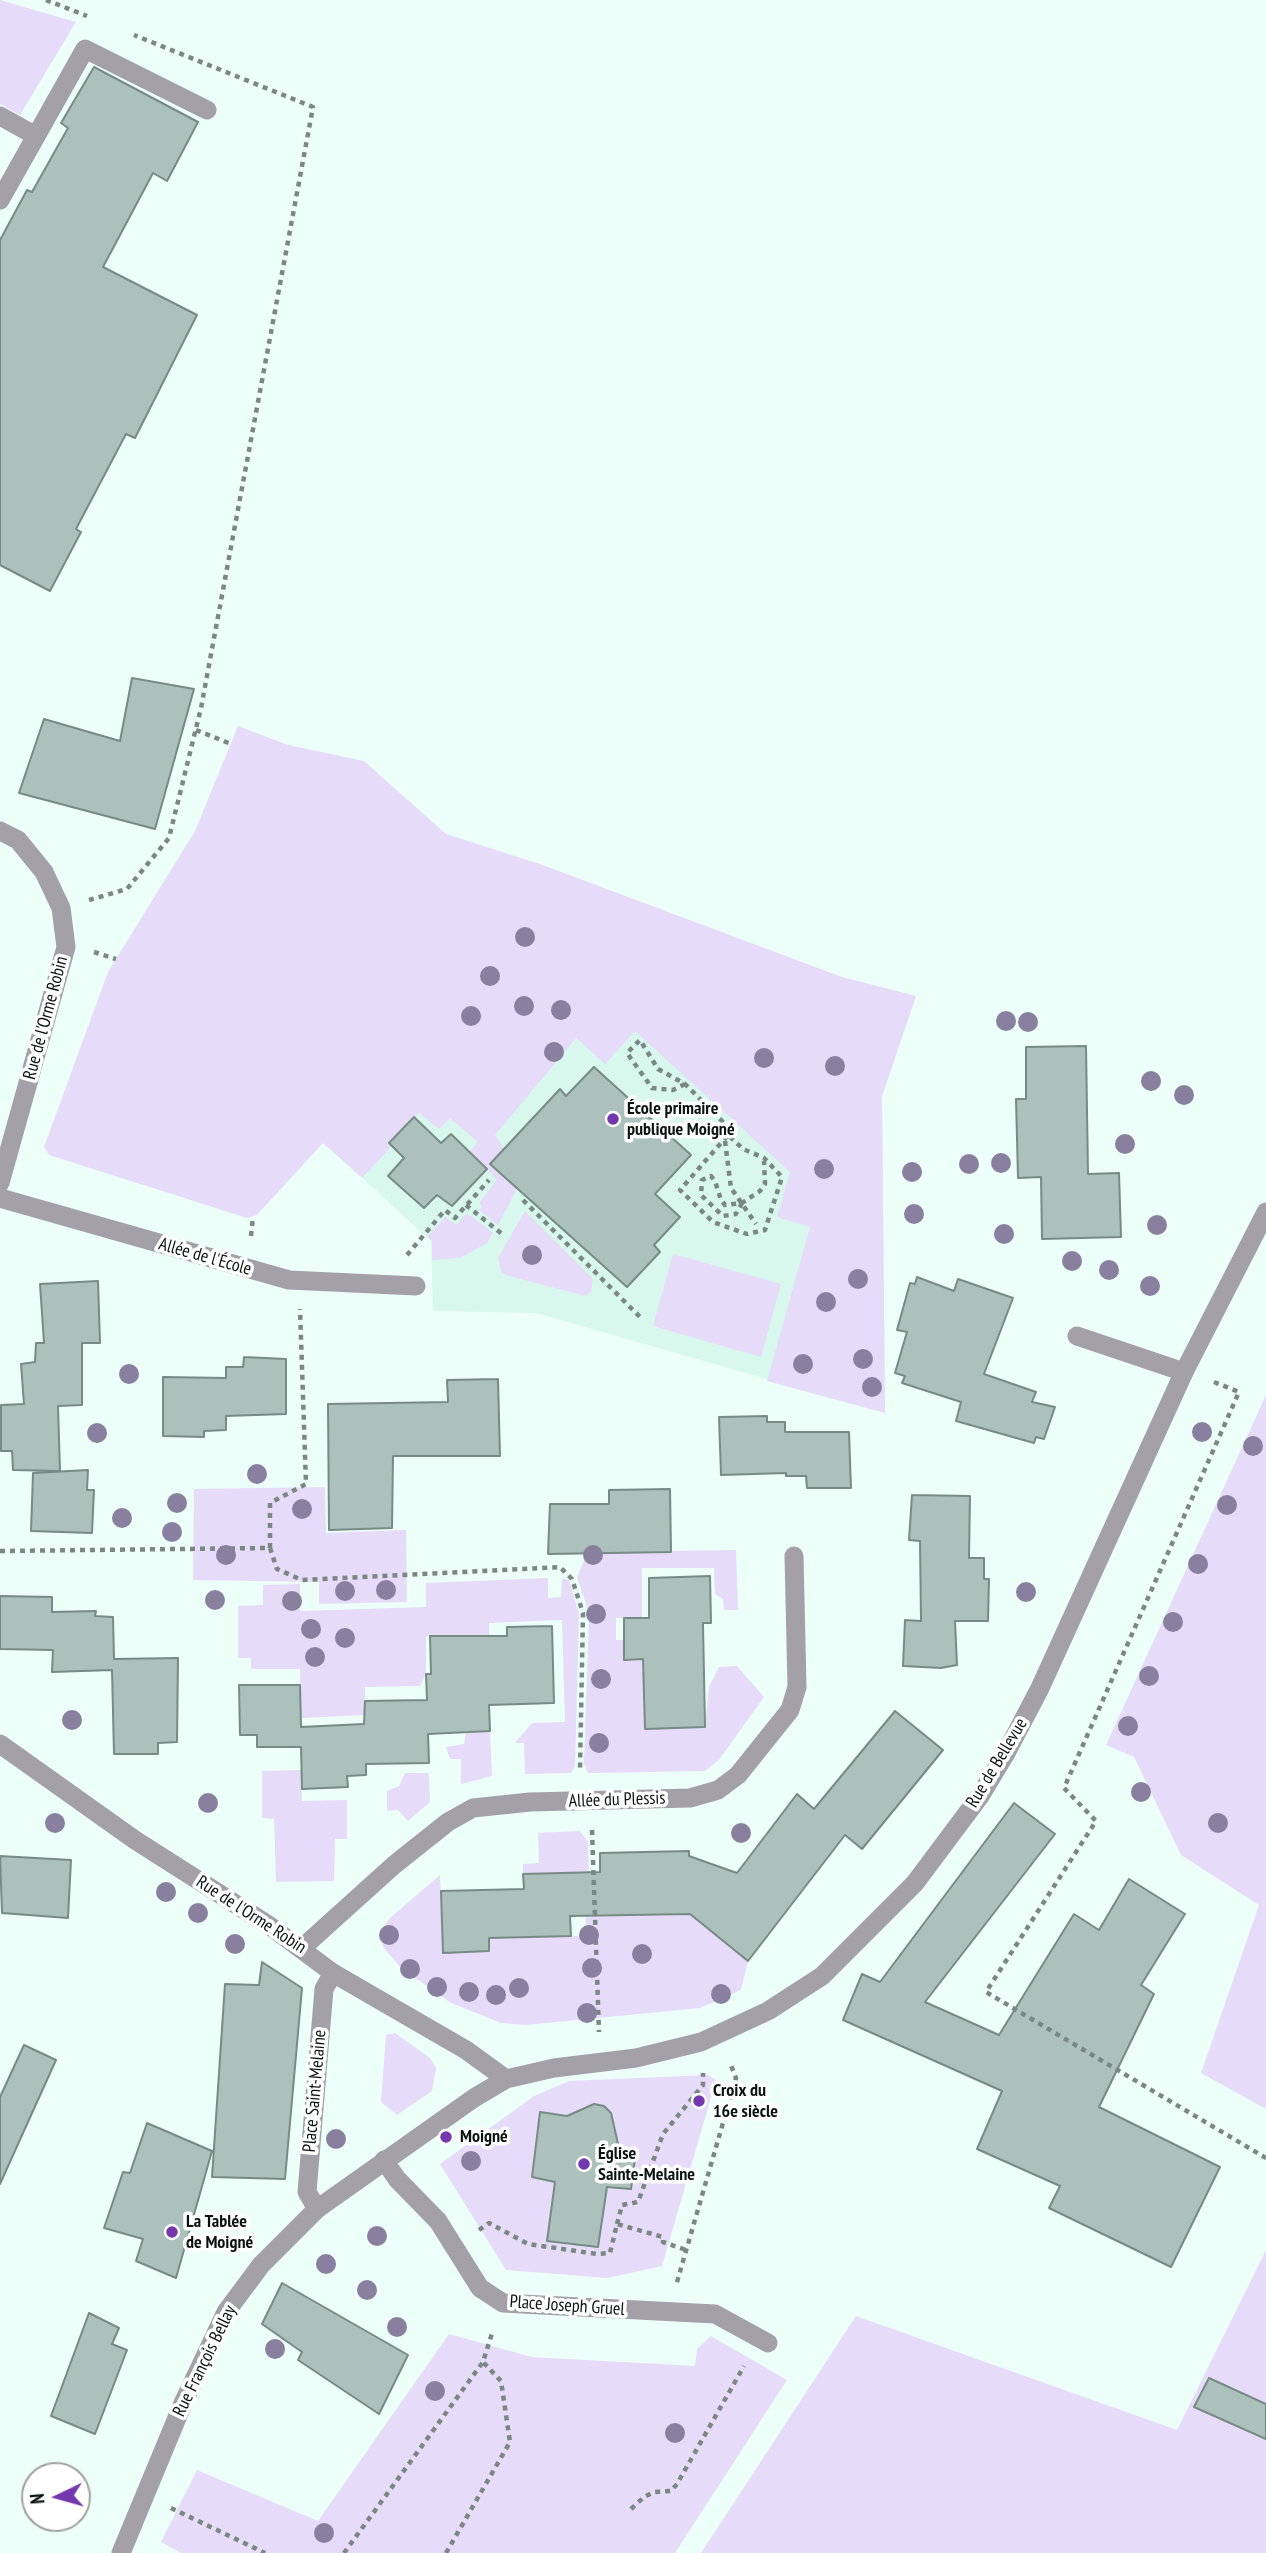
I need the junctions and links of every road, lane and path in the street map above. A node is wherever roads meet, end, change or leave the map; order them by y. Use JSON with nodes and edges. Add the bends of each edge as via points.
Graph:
{"nodes":[{"id":1,"x":46,"y":0,"type":"edge"},
{"id":2,"x":97,"y":20,"type":"dead end"},
{"id":3,"x":123,"y":30,"type":"dead end"},
{"id":4,"x":207,"y":110,"type":"dead end"},
{"id":5,"x":0,"y":117,"type":"edge"},
{"id":6,"x":36,"y":136,"type":"junction"},
{"id":7,"x":0,"y":200,"type":"edge"},
{"id":8,"x":196,"y":730,"type":"junction"},
{"id":9,"x":230,"y":744,"type":"dead end"},
{"id":10,"x":0,"y":831,"type":"edge"},
{"id":11,"x":61,"y":908,"type":"junction"},
{"id":12,"x":685,"y":1084,"type":"junction"},
{"id":13,"x":726,"y":1138,"type":"junction"},
{"id":14,"x":764,"y":1158,"type":"junction"},
{"id":15,"x":489,"y":1180,"type":"dead end"},
{"id":16,"x":0,"y":1183,"type":"edge"},
{"id":17,"x":0,"y":1198,"type":"edge"},
{"id":18,"x":523,"y":1200,"type":"dead end"},
{"id":19,"x":742,"y":1203,"type":"junction"},
{"id":20,"x":466,"y":1205,"type":"junction"},
{"id":21,"x":1266,"y":1212,"type":"edge"},
{"id":22,"x":756,"y":1224,"type":"dead end"},
{"id":23,"x":502,"y":1234,"type":"dead end"},
{"id":24,"x":299,"y":1280,"type":"junction"},
{"id":25,"x":386,"y":1284,"type":"junction"},
{"id":26,"x":416,"y":1286,"type":"dead end"},
{"id":27,"x":640,"y":1318,"type":"dead end"},
{"id":28,"x":1077,"y":1336,"type":"dead end"},
{"id":29,"x":1184,"y":1372,"type":"junction"},
{"id":30,"x":270,"y":1548,"type":"junction"},
{"id":31,"x":0,"y":1551,"type":"edge"},
{"id":32,"x":794,"y":1556,"type":"dead end"},
{"id":33,"x":0,"y":1744,"type":"edge"},
{"id":34,"x":590,"y":1800,"type":"junction"},
{"id":35,"x":302,"y":1948,"type":"junction"},
{"id":36,"x":333,"y":1973,"type":"junction"},
{"id":37,"x":710,"y":2039,"type":"junction"},
{"id":38,"x":601,"y":2062,"type":"junction"},
{"id":39,"x":506,"y":2079,"type":"junction"},
{"id":40,"x":1266,"y":2158,"type":"edge"},
{"id":41,"x":384,"y":2160,"type":"junction"},
{"id":42,"x":317,"y":2209,"type":"junction"},
{"id":43,"x":617,"y":2224,"type":"junction"},
{"id":44,"x":455,"y":2248,"type":"junction"},
{"id":45,"x":686,"y":2250,"type":"junction"},
{"id":46,"x":503,"y":2303,"type":"junction"},
{"id":47,"x":669,"y":2312,"type":"junction"},
{"id":48,"x":764,"y":2341,"type":"joint"},
{"id":49,"x":483,"y":2362,"type":"junction"},
{"id":50,"x":145,"y":2495,"type":"junction"},
{"id":51,"x":631,"y":2509,"type":"dead end"},
{"id":52,"x":121,"y":2553,"type":"edge"},
{"id":53,"x":265,"y":2553,"type":"edge"},
{"id":54,"x":344,"y":2553,"type":"edge"},
{"id":55,"x":446,"y":2553,"type":"edge"}],
"edges":[{"from":1,"to":2,"type":"path"},
{"from":3,"to":8,"type":"path","via":[[313,107]]},
{"from":4,"to":6,"type":"street","via":[[85,49]]},
{"from":5,"to":6,"type":"street"},
{"from":6,"to":7,"type":"street"},
{"from":8,"to":9,"type":"path"},
{"from":8,"to":11,"type":"path","via":[[169,838],[127,889]]},
{"from":10,"to":11,"type":"street","name":"Rue de l'Orme Robin","via":[[18,840],[44,872]]},
{"from":11,"to":16,"type":"street","name":"Rue de l'Orme Robin","via":[[66,947]]},
{"from":12,"to":12,"type":"path","via":[[658,1069],[640,1040],[627,1053],[652,1088],[673,1090]]},
{"from":12,"to":13,"type":"path","via":[[717,1114]]},
{"from":13,"to":14,"type":"path"},
{"from":13,"to":14,"type":"path","via":[[680,1190],[713,1222],[747,1234],[765,1230],[782,1177]]},
{"from":13,"to":19,"type":"path","via":[[731,1188]]},
{"from":14,"to":19,"type":"path","via":[[765,1184]]},
{"from":15,"to":20,"type":"path"},
{"from":17,"to":24,"type":"street","name":"Allée de l'École"},
{"from":18,"to":27,"type":"path"},
{"from":19,"to":19,"type":"path","via":[[725,1205],[711,1176],[702,1180],[701,1195],[723,1216],[736,1214]]},
{"from":19,"to":22,"type":"path"},
{"from":20,"to":23,"type":"path"},
{"from":20,"to":25,"type":"path","via":[[455,1218],[445,1210]]},
{"from":21,"to":29,"type":"street","name":"Rue de Bellevue"},
{"from":24,"to":25,"type":"street","name":"Allée de l'École"},
{"from":24,"to":30,"type":"path","via":[[306,1484],[270,1503]]},
{"from":25,"to":26,"type":"street","name":"Allée de l'École"},
{"from":28,"to":29,"type":"street"},
{"from":29,"to":37,"type":"street","name":"Rue de Bellevue","via":[[1040,1688],[980,1796],[915,1883],[822,1976],[768,2011]]},
{"from":29,"to":40,"type":"path","via":[[1239,1392],[1064,1788],[1096,1821],[986,1992]]},
{"from":30,"to":31,"type":"path"},
{"from":30,"to":34,"type":"path","via":[[277,1569],[302,1580],[560,1567],[572,1579],[583,1613],[578,1766],[590,1784]]},
{"from":32,"to":34,"type":"street","name":"Allée du Plessis","via":[[797,1687],[790,1710],[738,1775],[718,1790],[690,1798]]},
{"from":33,"to":35,"type":"street","name":"Rue de l'Orme Robin","via":[[135,1840]]},
{"from":34,"to":35,"type":"street","name":"Allée du Plessis","via":[[474,1808],[405,1856]]},
{"from":34,"to":38,"type":"path"},
{"from":35,"to":36,"type":"street","name":"Rue de l'Orme Robin"},
{"from":36,"to":39,"type":"street","name":"Rue de l'Orme Robin","via":[[466,2050]]},
{"from":36,"to":42,"type":"street","name":"Place Saint-Melaine","via":[[324,1989],[307,2192]]},
{"from":37,"to":38,"type":"street","name":"Rue de Bellevue"},
{"from":37,"to":43,"type":"path","via":[[704,2085],[663,2134],[638,2202],[622,2205]]},
{"from":37,"to":45,"type":"path","via":[[736,2078]]},
{"from":38,"to":39,"type":"street","name":"Rue de Bellevue"},
{"from":39,"to":41,"type":"street","name":"Rue François Bellay"},
{"from":41,"to":42,"type":"street","name":"Rue François Bellay"},
{"from":41,"to":44,"type":"street","name":"Place Joseph Gruel","via":[[438,2221]]},
{"from":42,"to":50,"type":"street","name":"Rue François Bellay","via":[[261,2265],[226,2312]]},
{"from":43,"to":44,"type":"path","via":[[610,2253],[528,2244],[489,2223]]},
{"from":43,"to":45,"type":"path","via":[[663,2237],[663,2242]]},
{"from":44,"to":46,"type":"street","name":"Place Joseph Gruel","via":[[480,2288]]},
{"from":45,"to":47,"type":"path"},
{"from":46,"to":47,"type":"street","name":"Place Joseph Gruel"},
{"from":46,"to":49,"type":"path"},
{"from":47,"to":48,"type":"street","name":"Place Joseph Gruel","via":[[715,2314]]},
{"from":48,"to":51,"type":"path","via":[[677,2484],[671,2491],[644,2497]]},
{"from":49,"to":54,"type":"path"},
{"from":49,"to":55,"type":"path","via":[[501,2381],[512,2443]]},
{"from":50,"to":52,"type":"street","name":"Rue François Bellay"},
{"from":50,"to":53,"type":"path"}]}
